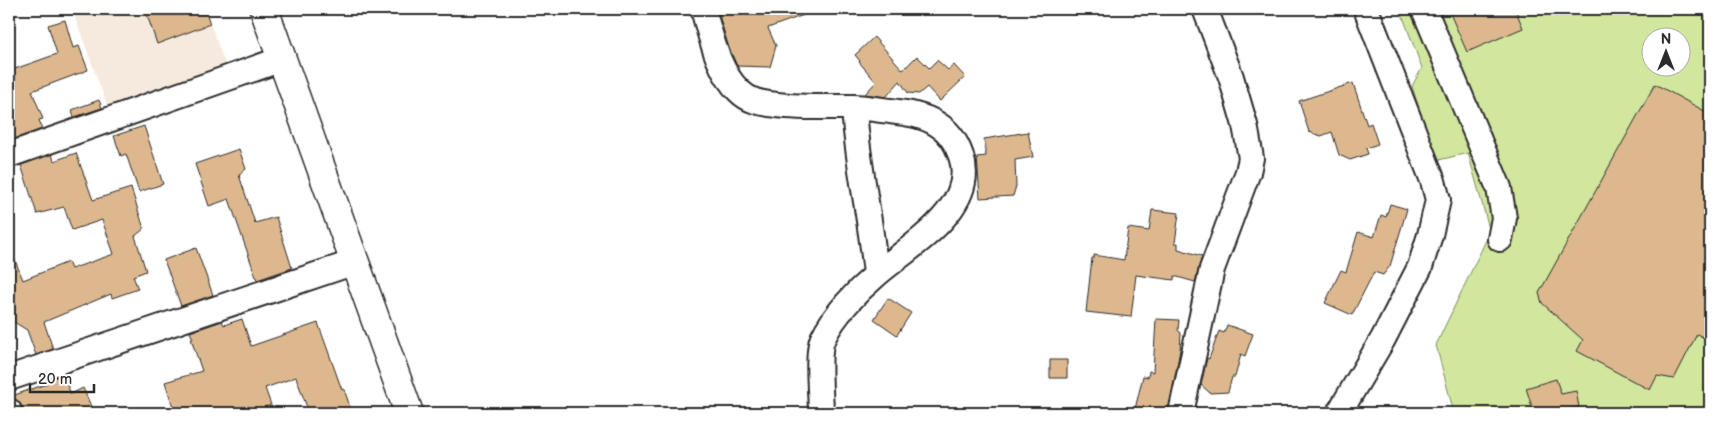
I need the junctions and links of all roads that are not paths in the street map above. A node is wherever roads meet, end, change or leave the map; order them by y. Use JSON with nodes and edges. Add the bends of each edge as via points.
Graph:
{"nodes":[{"id":1,"x":264,"y":9,"type":"edge"},
{"id":2,"x":703,"y":9,"type":"edge"},
{"id":3,"x":1204,"y":9,"type":"edge"},
{"id":4,"x":1366,"y":9,"type":"edge"},
{"id":5,"x":1424,"y":9,"type":"edge"},
{"id":6,"x":282,"y":58,"type":"junction"},
{"id":7,"x":854,"y":107,"type":"junction"},
{"id":8,"x":9,"y":155,"type":"edge"},
{"id":9,"x":1500,"y":239,"type":"dead end"},
{"id":10,"x":355,"y":262,"type":"junction"},
{"id":11,"x":876,"y":275,"type":"junction"},
{"id":12,"x":9,"y":378,"type":"edge"},
{"id":13,"x":409,"y":413,"type":"edge"},
{"id":14,"x":822,"y":413,"type":"edge"},
{"id":15,"x":1181,"y":413,"type":"edge"},
{"id":16,"x":1339,"y":413,"type":"edge"}],
"edges":[{"from":1,"to":6,"type":"main road"},
{"from":2,"to":7,"type":"street","via":[[726,75],[752,101],[791,107]]},
{"from":3,"to":15,"type":"street","via":[[1231,77],[1251,158],[1212,269]]},
{"from":4,"to":16,"type":"street","via":[[1438,200],[1420,267],[1383,339]]},
{"from":5,"to":9,"type":"street","via":[[1499,188],[1504,218]]},
{"from":6,"to":8,"type":"street"},
{"from":6,"to":10,"type":"main road"},
{"from":7,"to":11,"type":"street","via":[[856,142]]},
{"from":7,"to":11,"type":"street","via":[[917,114],[938,124],[954,140],[962,159],[964,180],[958,198],[922,239]]},
{"from":10,"to":12,"type":"street"},
{"from":10,"to":13,"type":"main road"},
{"from":11,"to":14,"type":"street","via":[[838,313],[822,340]]}]}
